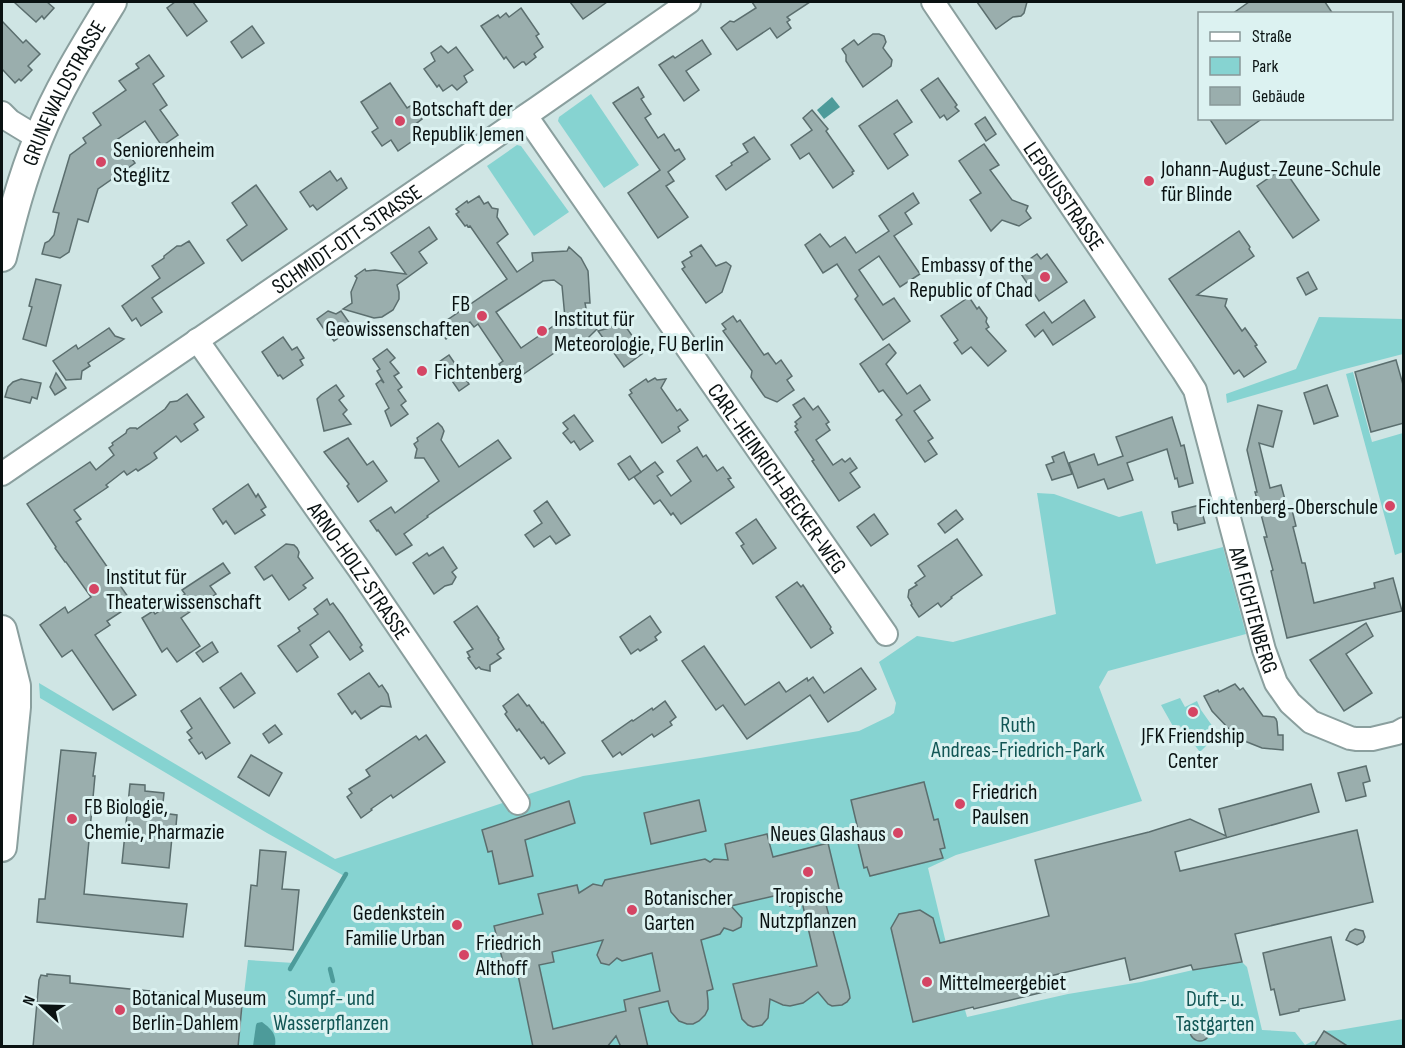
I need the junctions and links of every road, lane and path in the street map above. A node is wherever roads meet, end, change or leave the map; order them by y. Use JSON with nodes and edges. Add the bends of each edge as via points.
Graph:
{"nodes":[{"id":1,"x":111,"y":2,"type":"edge"},
{"id":2,"x":689,"y":2,"type":"edge"},
{"id":3,"x":933,"y":2,"type":"edge"},
{"id":4,"x":2,"y":113,"type":"edge"},
{"id":5,"x":526,"y":116,"type":"junction"},
{"id":6,"x":38,"y":138,"type":"junction"},
{"id":7,"x":2,"y":257,"type":"edge"},
{"id":8,"x":197,"y":340,"type":"junction"},
{"id":9,"x":1195,"y":390,"type":"joint"},
{"id":10,"x":2,"y":474,"type":"edge"},
{"id":11,"x":2,"y":630,"type":"edge"},
{"id":12,"x":886,"y":634,"type":"dead end"},
{"id":13,"x":1404,"y":729,"type":"edge"},
{"id":14,"x":518,"y":803,"type":"dead end"},
{"id":15,"x":2,"y":847,"type":"edge"}],
"edges":[{"from":1,"to":6,"type":"main road","name":"GRUNEWALDSTRASSE"},
{"from":2,"to":5,"type":"street","name":"SCHMIDT-OTT-STRASSE"},
{"from":3,"to":9,"type":"street","name":"LEPSIUSSTRASSE"},
{"from":4,"to":6,"type":"street"},
{"from":5,"to":8,"type":"street","name":"SCHMIDT-OTT-STRASSE"},
{"from":5,"to":12,"type":"street","name":"CARL-HEINRICH-BECKER-WEG"},
{"from":6,"to":7,"type":"main road","name":"GRUNEWALDSTRASSE","via":[[19,189]]},
{"from":8,"to":10,"type":"street","name":"SCHMIDT-OTT-STRASSE"},
{"from":8,"to":14,"type":"street","name":"ARNO-HOLZ-STRASSE"},
{"from":9,"to":13,"type":"street","name":"AM FICHTENBERG","via":[[1276,683],[1311,722],[1350,738],[1372,739]]},
{"from":11,"to":15,"type":"main road","via":[[16,686]]}]}
